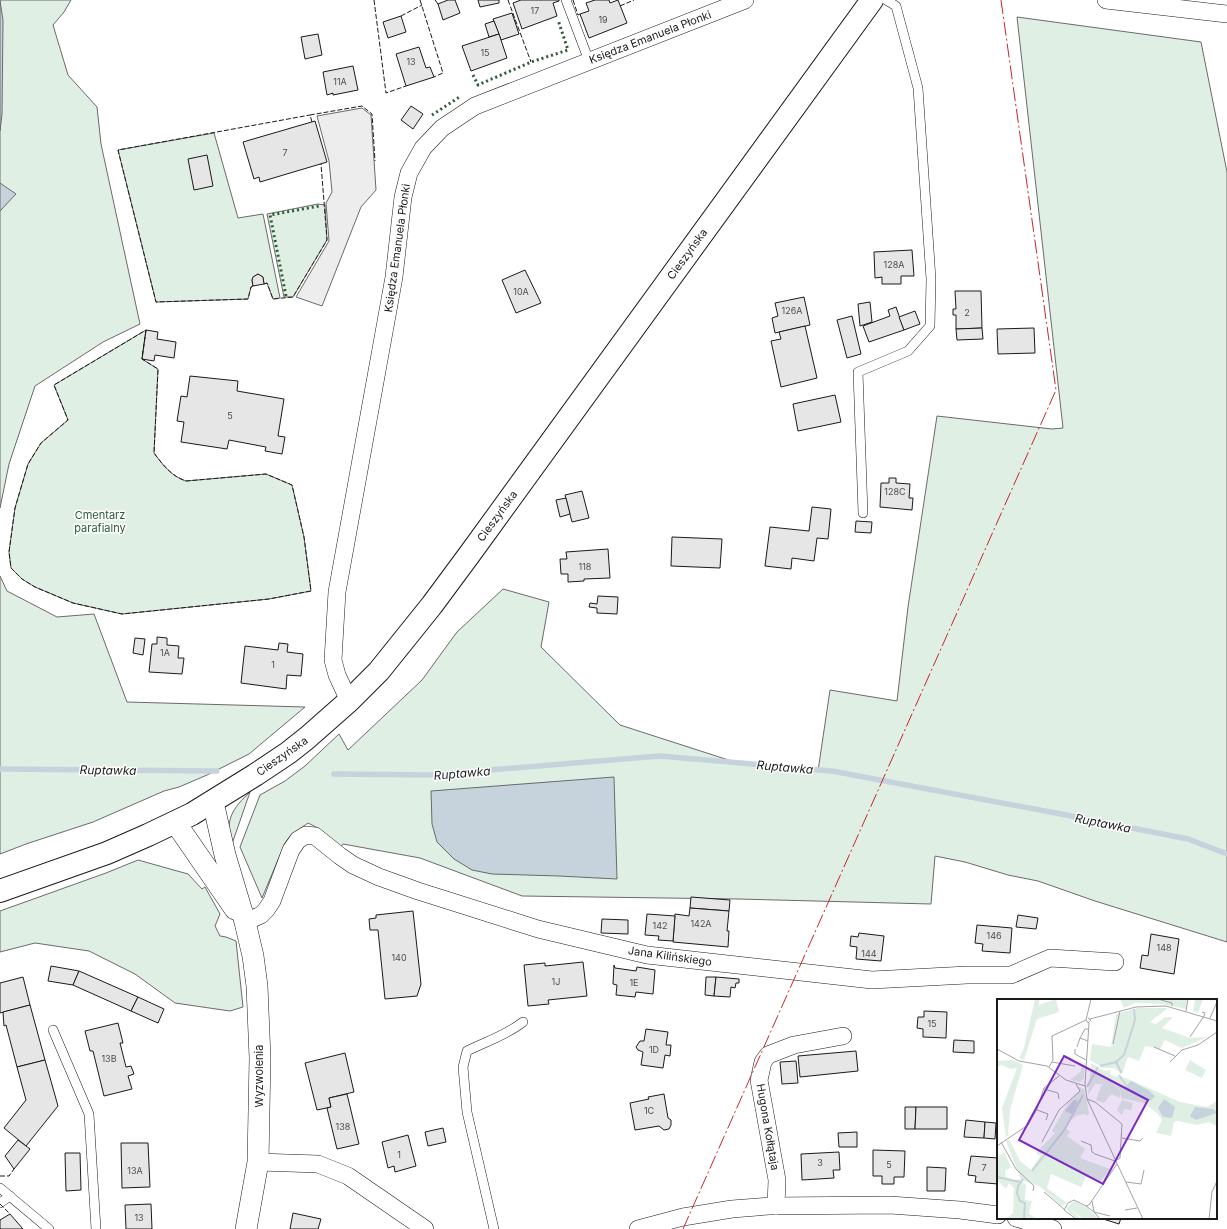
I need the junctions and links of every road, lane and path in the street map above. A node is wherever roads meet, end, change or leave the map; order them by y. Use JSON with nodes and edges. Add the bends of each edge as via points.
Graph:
{"nodes":[{"id":1,"x":566,"y":0,"type":"edge"},
{"id":2,"x":745,"y":0,"type":"edge"},
{"id":3,"x":872,"y":0,"type":"edge"},
{"id":4,"x":886,"y":0,"type":"edge"},
{"id":5,"x":1106,"y":0,"type":"edge"},
{"id":6,"x":1227,"y":14,"type":"edge"},
{"id":7,"x":589,"y":61,"type":"junction"},
{"id":8,"x":863,"y":513,"type":"dead end"},
{"id":9,"x":349,"y":701,"type":"junction"},
{"id":10,"x":211,"y":802,"type":"junction"},
{"id":11,"x":175,"y":822,"type":"junction"},
{"id":12,"x":0,"y":891,"type":"edge"},
{"id":13,"x":245,"y":922,"type":"junction"},
{"id":14,"x":1115,"y":962,"type":"dead end"},
{"id":15,"x":523,"y":1022,"type":"dead end"},
{"id":16,"x":53,"y":1030,"type":"dead end"},
{"id":17,"x":843,"y":1036,"type":"dead end"},
{"id":18,"x":258,"y":1162,"type":"junction"},
{"id":19,"x":0,"y":1188,"type":"edge"},
{"id":20,"x":10,"y":1196,"type":"junction"},
{"id":21,"x":0,"y":1203,"type":"edge"},
{"id":22,"x":776,"y":1206,"type":"junction"},
{"id":23,"x":997,"y":1215,"type":"edge"},
{"id":24,"x":1023,"y":1219,"type":"edge"},
{"id":25,"x":50,"y":1229,"type":"edge"},
{"id":26,"x":96,"y":1229,"type":"edge"},
{"id":27,"x":246,"y":1229,"type":"edge"},
{"id":28,"x":425,"y":1229,"type":"edge"},
{"id":29,"x":494,"y":1229,"type":"edge"},
{"id":30,"x":638,"y":1229,"type":"edge"},
{"id":31,"x":1053,"y":1229,"type":"edge"}],
"edges":[{"from":1,"to":7,"type":"lane"},
{"from":2,"to":7,"type":"street","name":"Księdza Emanuela Płonki"},
{"from":3,"to":9,"type":"main road","name":"Cieszyńska","via":[[432,605],[394,654]]},
{"from":4,"to":8,"type":"lane","via":[[896,6],[918,88],[931,279],[930,326],[908,351],[858,372]]},
{"from":5,"to":6,"type":"street"},
{"from":7,"to":9,"type":"street","name":"Księdza Emanuela Płonki","via":[[475,106],[442,128],[423,148],[409,173],[403,197],[394,277],[337,592],[333,660]]},
{"from":9,"to":10,"type":"main road","name":"Cieszyńska","via":[[288,753]]},
{"from":10,"to":11,"type":"main road","name":"Cieszyńska"},
{"from":10,"to":13,"type":"street","name":"Wyzwolenia"},
{"from":11,"to":12,"type":"main road","name":"Cieszyńska","via":[[107,853]]},
{"from":11,"to":13,"type":"street","name":"Wyzwolenia"},
{"from":13,"to":14,"type":"street","name":"Jana Kilińskiego","via":[[261,916],[266,910],[272,901],[291,850],[298,840],[306,835],[315,836],[353,865],[418,891],[538,929],[647,955],[872,980],[1011,975],[1050,958]]},
{"from":13,"to":18,"type":"street","name":"Wyzwolenia","via":[[257,986],[260,1058]]},
{"from":15,"to":29,"type":"lane","via":[[510,1032],[467,1051],[463,1067],[467,1112]]},
{"from":16,"to":26,"type":"lane","via":[[89,1114]]},
{"from":17,"to":22,"type":"street","name":"Hugona Kołłątaja","via":[[794,1045],[768,1055],[763,1062],[760,1080],[777,1180]]},
{"from":18,"to":27,"type":"street","name":"Wyzwolenia"},
{"from":18,"to":28,"type":"street","via":[[318,1164],[348,1176]]},
{"from":19,"to":20,"type":"lane"},
{"from":20,"to":21,"type":"lane"},
{"from":20,"to":25,"type":"lane"},
{"from":22,"to":23,"type":"street","via":[[890,1205]]},
{"from":22,"to":30,"type":"street","via":[[732,1209],[690,1216]]},
{"from":24,"to":31,"type":"street"}]}
